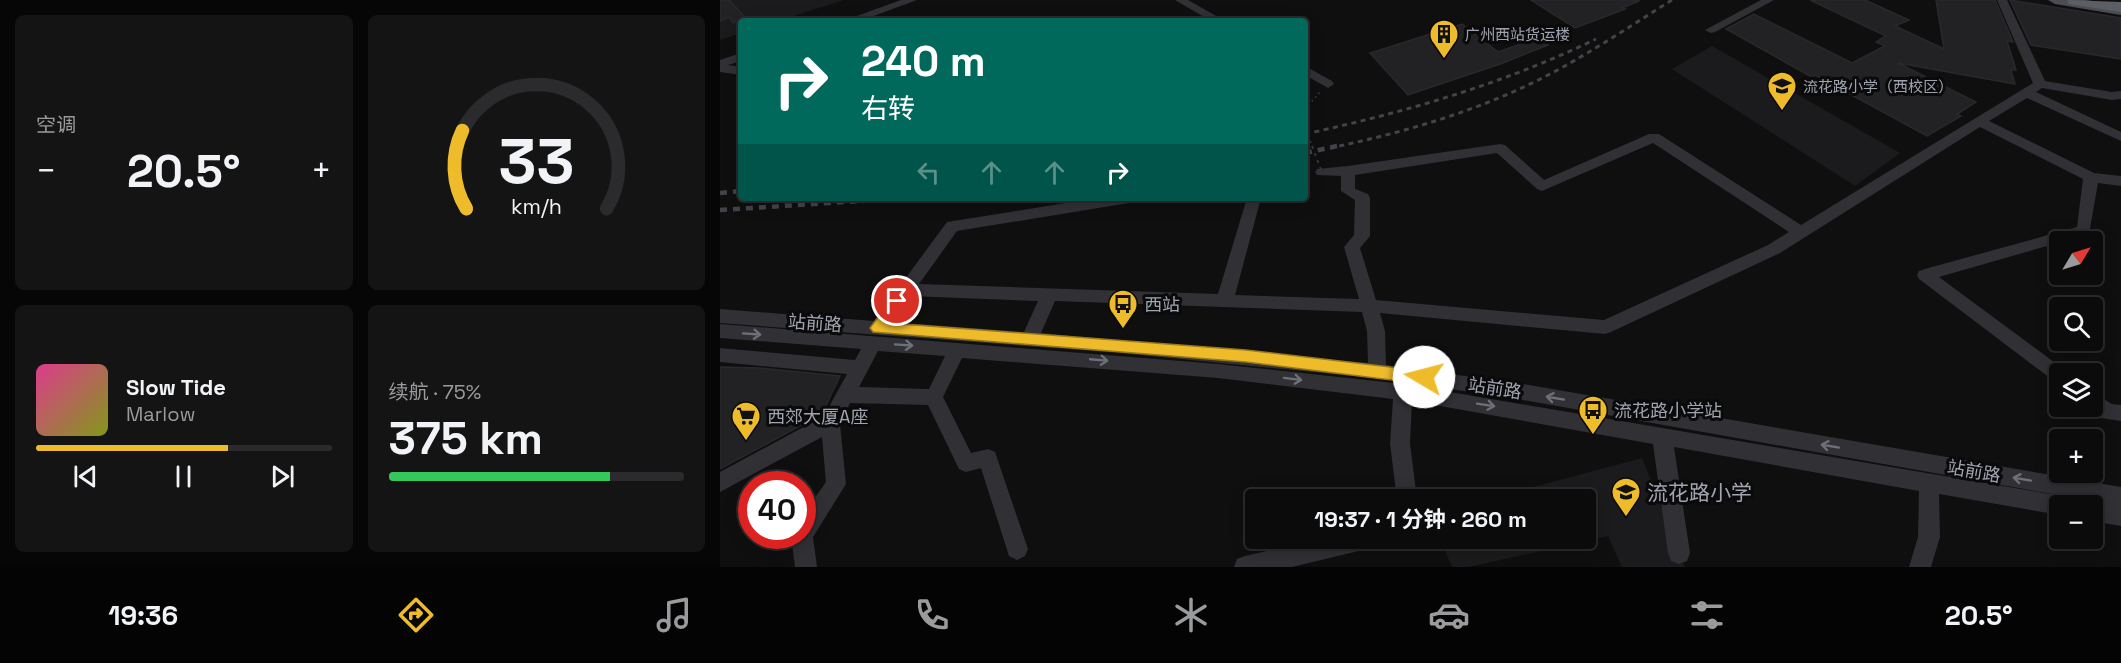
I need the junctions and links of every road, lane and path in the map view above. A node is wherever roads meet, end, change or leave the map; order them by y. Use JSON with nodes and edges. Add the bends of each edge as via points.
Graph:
{"nodes":[{"id":1,"x":912,"y":0,"type":"edge"},
{"id":2,"x":1179,"y":0,"type":"edge"},
{"id":3,"x":1769,"y":0,"type":"edge"},
{"id":4,"x":2002,"y":0,"type":"edge"},
{"id":5,"x":2055,"y":0,"type":"edge"},
{"id":6,"x":2075,"y":0,"type":"edge"},
{"id":7,"x":2100,"y":0,"type":"edge"},
{"id":8,"x":2121,"y":6,"type":"edge"},
{"id":9,"x":858,"y":18,"type":"edge"},
{"id":10,"x":1213,"y":18,"type":"edge"},
{"id":11,"x":1711,"y":30,"type":"dead end"},
{"id":12,"x":738,"y":58,"type":"edge"},
{"id":13,"x":720,"y":66,"type":"edge"},
{"id":14,"x":738,"y":70,"type":"edge"},
{"id":15,"x":1308,"y":72,"type":"edge"},
{"id":16,"x":1328,"y":84,"type":"joint"},
{"id":17,"x":2033,"y":89,"type":"junction"},
{"id":18,"x":2121,"y":95,"type":"edge"},
{"id":19,"x":1308,"y":106,"type":"edge"},
{"id":20,"x":1980,"y":122,"type":"junction"},
{"id":21,"x":1308,"y":135,"type":"edge"},
{"id":22,"x":2121,"y":137,"type":"edge"},
{"id":23,"x":1348,"y":171,"type":"junction"},
{"id":24,"x":1322,"y":172,"type":"joint"},
{"id":25,"x":2091,"y":177,"type":"junction"},
{"id":26,"x":2121,"y":182,"type":"edge"},
{"id":27,"x":1110,"y":201,"type":"edge"},
{"id":28,"x":1253,"y":201,"type":"edge"},
{"id":29,"x":1801,"y":233,"type":"junction"},
{"id":30,"x":906,"y":290,"type":"junction"},
{"id":31,"x":1050,"y":294,"type":"junction"},
{"id":32,"x":1225,"y":299,"type":"junction"},
{"id":33,"x":1369,"y":306,"type":"junction"},
{"id":34,"x":720,"y":316,"type":"edge"},
{"id":35,"x":720,"y":331,"type":"edge"},
{"id":36,"x":875,"y":335,"type":"junction"},
{"id":37,"x":1029,"y":339,"type":"junction"},
{"id":38,"x":957,"y":349,"type":"junction"},
{"id":39,"x":720,"y":355,"type":"edge"},
{"id":40,"x":860,"y":368,"type":"junction"},
{"id":41,"x":2049,"y":368,"type":"edge"},
{"id":42,"x":1377,"y":371,"type":"junction"},
{"id":43,"x":1403,"y":392,"type":"junction"},
{"id":44,"x":845,"y":395,"type":"junction"},
{"id":45,"x":934,"y":397,"type":"junction"},
{"id":46,"x":2103,"y":408,"type":"edge"},
{"id":47,"x":2121,"y":413,"type":"edge"},
{"id":48,"x":831,"y":422,"type":"junction"},
{"id":49,"x":1662,"y":435,"type":"junction"},
{"id":50,"x":1929,"y":482,"type":"junction"},
{"id":51,"x":720,"y":483,"type":"edge"},
{"id":52,"x":1406,"y":489,"type":"edge"},
{"id":53,"x":2121,"y":496,"type":"edge"},
{"id":54,"x":2049,"y":504,"type":"edge"},
{"id":55,"x":2103,"y":513,"type":"edge"},
{"id":56,"x":816,"y":514,"type":"edge"},
{"id":57,"x":2121,"y":516,"type":"edge"},
{"id":58,"x":804,"y":549,"type":"edge"},
{"id":59,"x":1017,"y":549,"type":"dead end"},
{"id":60,"x":1323,"y":549,"type":"edge"},
{"id":61,"x":1679,"y":553,"type":"dead end"},
{"id":62,"x":806,"y":567,"type":"edge"},
{"id":63,"x":1245,"y":567,"type":"edge"},
{"id":64,"x":1920,"y":567,"type":"edge"}],
"edges":[{"from":1,"to":9,"type":"street"},
{"from":2,"to":10,"type":"street"},
{"from":3,"to":11,"type":"street"},
{"from":4,"to":17,"type":"street"},
{"from":5,"to":8,"type":"main road"},
{"from":6,"to":8,"type":"highway"},
{"from":7,"to":8,"type":"main road"},
{"from":12,"to":13,"type":"street"},
{"from":13,"to":14,"type":"street"},
{"from":15,"to":16,"type":"street"},
{"from":16,"to":19,"type":"path"},
{"from":17,"to":18,"type":"street"},
{"from":17,"to":20,"type":"street"},
{"from":17,"to":22,"type":"street"},
{"from":20,"to":25,"type":"street"},
{"from":20,"to":29,"type":"street"},
{"from":21,"to":24,"type":"path","bridge":true},
{"from":23,"to":24,"type":"street"},
{"from":23,"to":29,"type":"street","via":[[1500,148],[1542,186],[1654,137]]},
{"from":23,"to":33,"type":"street","via":[[1348,191],[1363,198],[1362,236],[1352,247]]},
{"from":25,"to":26,"type":"street"},
{"from":25,"to":41,"type":"street","via":[[2084,230],[1925,276]]},
{"from":27,"to":30,"type":"street","via":[[952,226]]},
{"from":28,"to":32,"type":"street"},
{"from":29,"to":33,"type":"street","via":[[1605,327]]},
{"from":30,"to":31,"type":"street"},
{"from":30,"to":36,"type":"street"},
{"from":31,"to":32,"type":"street"},
{"from":31,"to":37,"type":"street"},
{"from":32,"to":33,"type":"street"},
{"from":33,"to":42,"type":"street","via":[[1376,331]]},
{"from":34,"to":36,"type":"street","name":"站前路"},
{"from":35,"to":36,"type":"street","name":"站前路","one_way":true},
{"from":36,"to":37,"type":"street","name":"站前路"},
{"from":36,"to":38,"type":"street","name":"站前路","one_way":true},
{"from":36,"to":40,"type":"street"},
{"from":37,"to":42,"type":"street","name":"站前路"},
{"from":38,"to":43,"type":"street","name":"站前路","one_way":true,"via":[[1218,371]]},
{"from":38,"to":45,"type":"street"},
{"from":39,"to":40,"type":"street"},
{"from":40,"to":44,"type":"street"},
{"from":53,"to":42,"type":"street","name":"站前路","one_way":true,"via":[[1529,393]]},
{"from":43,"to":49,"type":"street","name":"站前路","one_way":true},
{"from":43,"to":52,"type":"street","via":[[1400,443]]},
{"from":44,"to":45,"type":"street"},
{"from":44,"to":48,"type":"street"},
{"from":45,"to":59,"type":"street","via":[[966,463],[988,458]]},
{"from":46,"to":47,"type":"street"},
{"from":48,"to":51,"type":"street"},
{"from":48,"to":56,"type":"street","via":[[836,484]]},
{"from":49,"to":50,"type":"street","name":"站前路"},
{"from":49,"to":61,"type":"street"},
{"from":50,"to":54,"type":"street","name":"站前路"},
{"from":50,"to":64,"type":"street","via":[[1929,537]]},
{"from":55,"to":57,"type":"street"},
{"from":58,"to":62,"type":"street"},
{"from":60,"to":63,"type":"street"}]}
